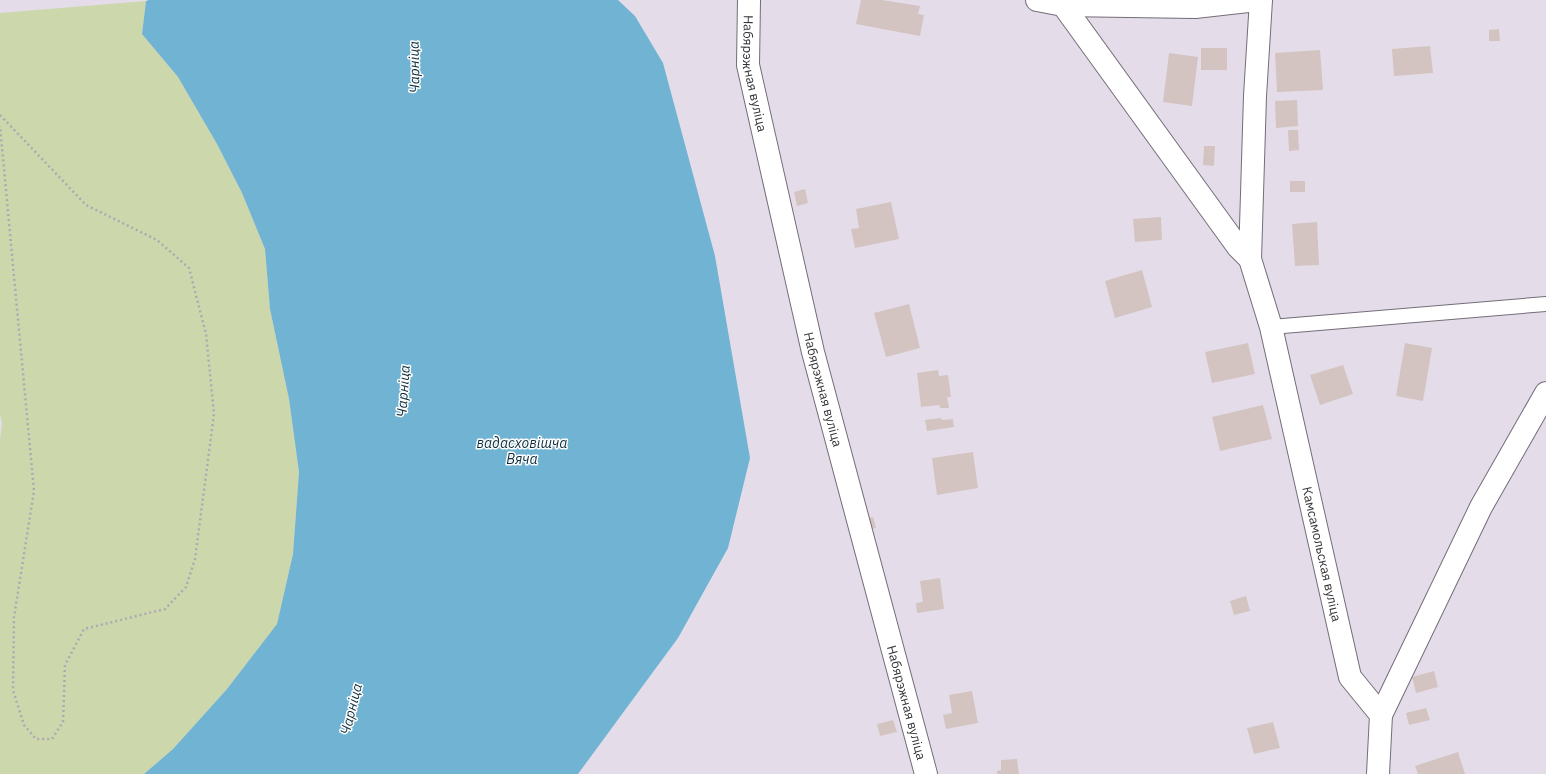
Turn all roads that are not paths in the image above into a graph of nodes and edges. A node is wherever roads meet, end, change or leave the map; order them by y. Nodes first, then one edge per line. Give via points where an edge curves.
1 (749, 0) edge
2 (1037, 0) edge
3 (1257, 0) edge
4 (1261, 0) edge
5 (1063, 5) junction
6 (1250, 259) junction
7 (1546, 304) edge
8 (1270, 327) junction
9 (1546, 393) edge
10 (1381, 715) junction
11 (926, 774) edge
12 (1378, 774) edge

1 - 11 street, Набярэжная вуліца via 748,65 813,352
2 - 5 street
3 - 5 street via 1195,7
4 - 6 street via 1254,96
5 - 6 street via 1238,247
6 - 8 street, Камсамольская вуліца
7 - 8 lane
8 - 10 street, Камсамольская вуліца via 1350,677
9 - 10 street via 1481,506
10 - 12 street

